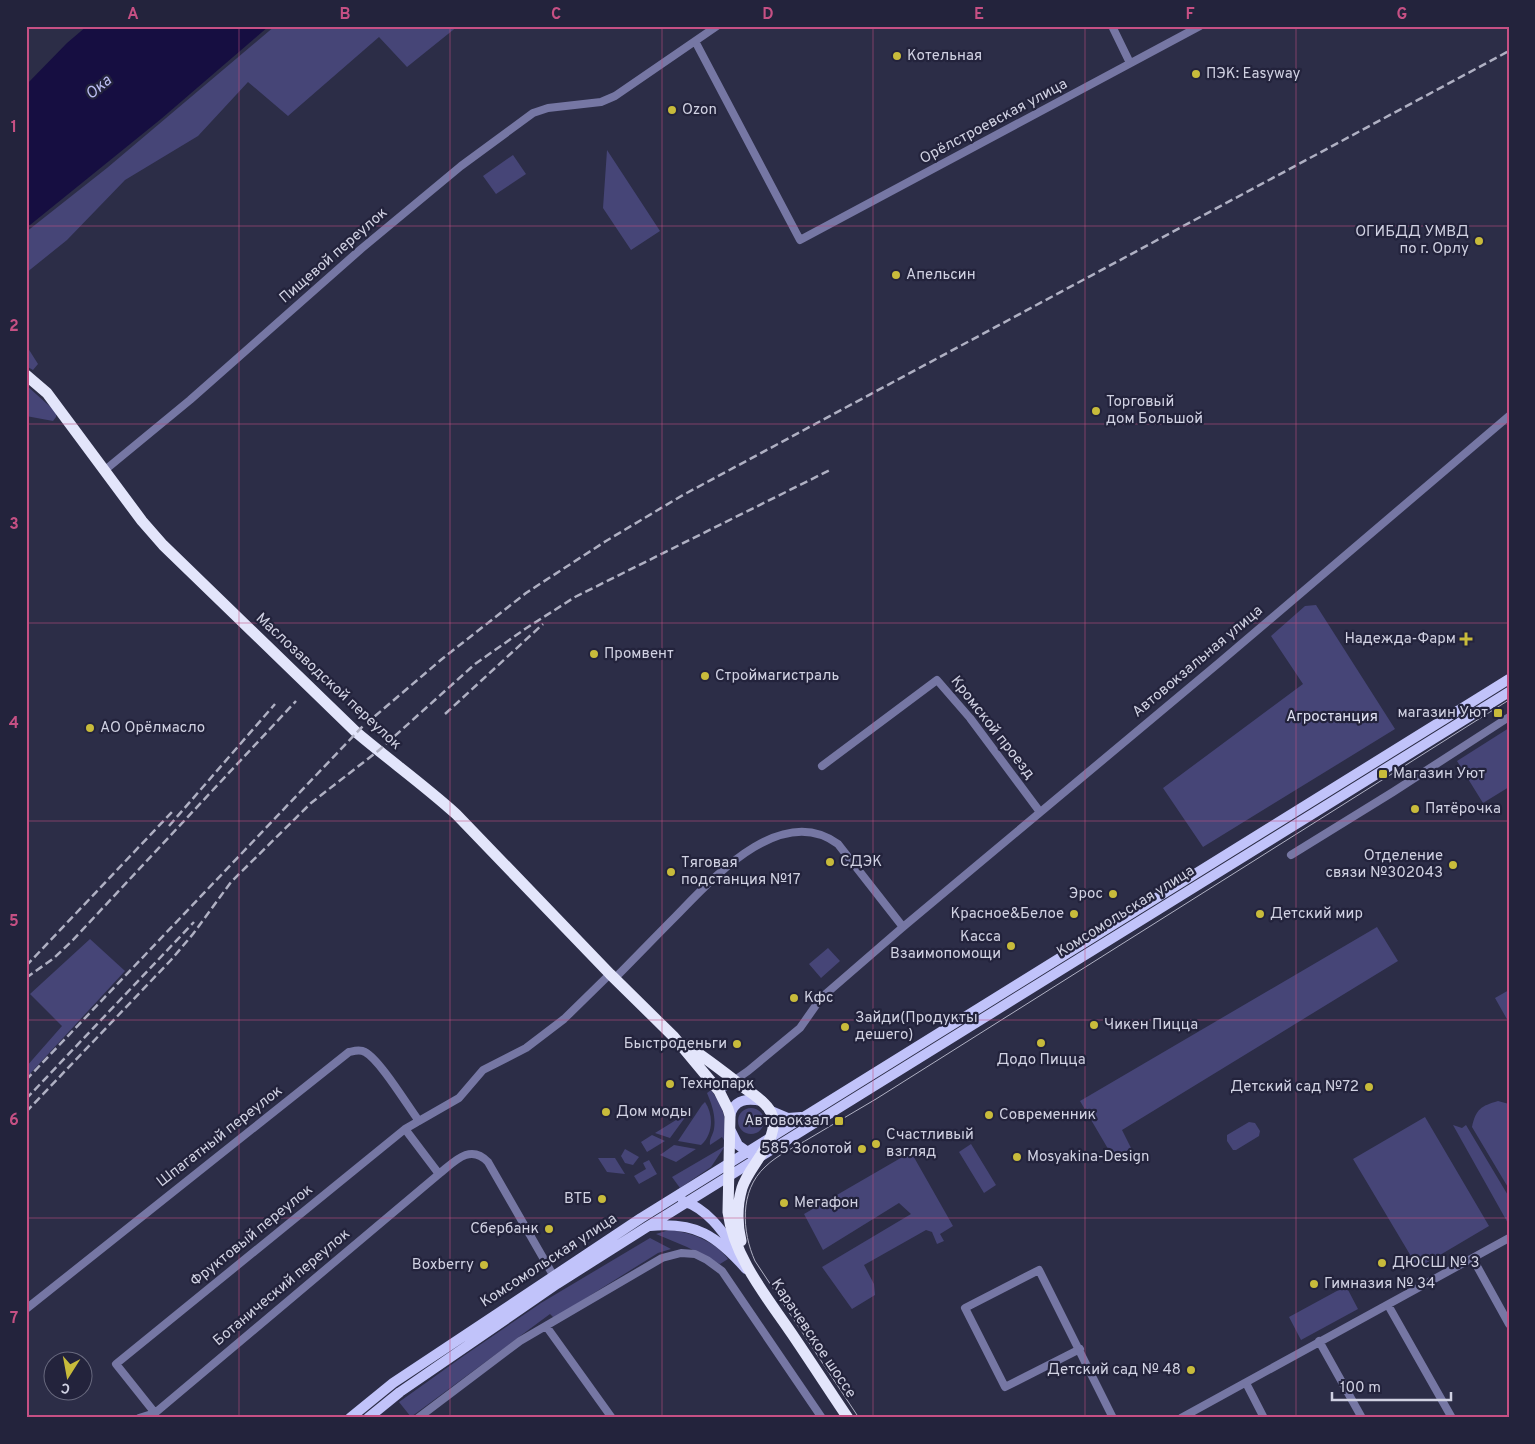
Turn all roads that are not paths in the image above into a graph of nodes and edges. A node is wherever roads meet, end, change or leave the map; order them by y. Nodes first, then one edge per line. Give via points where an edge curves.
1 (717, 26) edge
2 (1112, 26) edge
3 (1200, 26) edge
4 (695, 41) junction
5 (1130, 63) junction
6 (26, 375) edge
7 (1509, 416) edge
8 (105, 470) junction
9 (1509, 679) edge
10 (1509, 692) edge
11 (1509, 717) edge
12 (822, 766) dead end
13 (1040, 812) junction
14 (1291, 855) dead end
15 (903, 927) junction
16 (612, 976) junction
17 (674, 1037) junction
18 (735, 1080) junction
19 (719, 1091) junction
20 (766, 1105) junction
21 (730, 1116) junction
22 (805, 1116) junction
23 (418, 1121) junction
24 (405, 1129) junction
25 (730, 1130) junction
26 (771, 1137) junction
27 (746, 1153) junction
28 (758, 1158) junction
29 (729, 1164) junction
30 (439, 1174) junction
31 (729, 1176) junction
32 (673, 1199) junction
33 (687, 1202) junction
34 (647, 1226) junction
35 (1509, 1238) edge
36 (1473, 1259) junction
37 (553, 1275) junction
38 (752, 1276) junction
39 (1388, 1305) junction
40 (26, 1309) edge
41 (1509, 1324) edge
42 (546, 1326) junction
43 (1319, 1341) junction
44 (1080, 1349) junction
45 (1246, 1383) junction
46 (155, 1413) junction
47 (843, 1416) edge
48 (139, 1418) edge
49 (350, 1418) edge
50 (368, 1418) edge
51 (418, 1418) edge
52 (612, 1418) edge
53 (822, 1418) edge
54 (1113, 1418) edge
55 (1181, 1418) edge
56 (1264, 1418) edge
57 (1362, 1418) edge
58 (1452, 1418) edge

1 - 4 street, Пищевой переулок
2 - 5 street
3 - 5 street, Орёлстроевская улица
4 - 5 street, Орёлстроевская улица via 800,240
4 - 8 street, Пищевой переулок via 615,96 601,102 540,110 470,159
6 - 8 highway, Маслозаводской переулок via 47,393
7 - 13 street, Автовокзальная улица
8 - 16 highway, Маслозаводской переулок via 163,545 356,732 456,814
9 - 22 main road, Комсомольская улица
10 - 28 main road, Комсомольская улица
11 - 14 street
12 - 13 street, Кромской проезд via 937,680 970,718
13 - 15 street, Автовокзальная улица
15 - 16 street via 838,844 819,834 794,832 762,843 728,867
15 - 18 street, Автовокзальная улица via 821,998 800,1028
16 - 17 highway, Маслозаводской переулок
16 - 23 street, Фруктовый переулок via 526,1048 483,1070 459,1098
17 - 18 highway, Маслозаводской переулок
17 - 19 highway, Маслозаводской переулок
18 - 19 street, Автовокзальная улица
18 - 20 highway, Маслозаводской переулок
19 - 21 highway, Маслозаводской переулок
20 - 21 main road via 745,1099 731,1109
20 - 22 main road via 788,1118
20 - 26 highway via 774,1122
21 - 25 highway
22 - 26 main road, Комсомольская улица
23 - 24 street, Фруктовый переулок
23 - 40 street, Шпагатный переулок via 377,1064 364,1052 349,1052
24 - 30 street
24 - 46 street, Фруктовый переулок via 116,1364
25 - 27 main road
25 - 29 highway
26 - 27 main road, Комсомольская улица
26 - 28 highway, Комсомольская улица
27 - 28 main road
27 - 29 main road, Комсомольская улица
28 - 31 main road, Комсомольская улица
28 - 38 highway via 743,1184 738,1210 740,1236
29 - 31 highway
29 - 32 main road, Комсомольская улица
30 - 37 street, Ботанический переулок via 465,1154 484,1157
30 - 46 street, Ботанический переулок
31 - 33 main road, Комсомольская улица
31 - 38 highway via 730,1223
32 - 33 main road
32 - 37 main road, Комсомольская улица
33 - 34 main road, Комсомольская улица
33 - 38 main road via 715,1223
34 - 38 main road via 679,1225 696,1230 727,1248
34 - 50 main road, Комсомольская улица via 423,1376
35 - 36 street
36 - 39 street
36 - 41 street
37 - 49 main road, Комсомольская улица via 393,1382
38 - 47 highway, Карачевское шоссе
39 - 43 street
39 - 58 street
42 - 51 street via 520,1341
42 - 52 street
42 - 53 street via 662,1258 681,1253 695,1254 724,1274
43 - 45 street
43 - 57 street
44 - 44 street via 1039,1270 965,1308 1005,1388
44 - 54 street
45 - 55 street
45 - 56 street
46 - 48 street, Ботанический переулок

